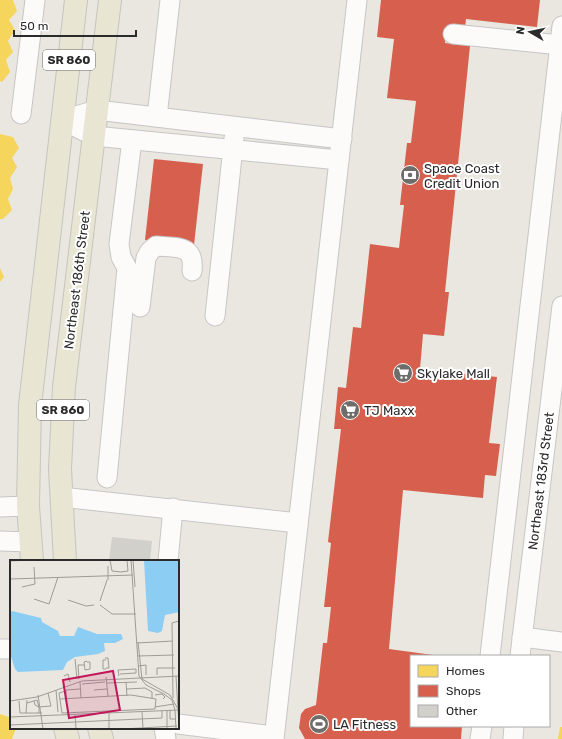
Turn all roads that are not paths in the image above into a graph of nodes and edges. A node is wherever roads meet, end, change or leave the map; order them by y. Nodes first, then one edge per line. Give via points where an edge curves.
1 (35, 0) edge
2 (76, 0) edge
3 (110, 0) edge
4 (170, 0) edge
5 (357, 0) edge
6 (562, 26) edge
7 (453, 34) dead end
8 (560, 45) junction
9 (97, 110) junction
10 (21, 114) dead end
11 (157, 117) junction
12 (62, 120) junction
13 (236, 126) junction
14 (94, 136) junction
15 (342, 139) junction
16 (132, 140) junction
17 (233, 150) junction
18 (339, 160) junction
19 (192, 271) dead end
20 (132, 306) junction
21 (562, 306) edge
22 (215, 316) dead end
23 (28, 455) junction
24 (107, 478) dead end
25 (61, 496) junction
26 (28, 506) junction
27 (0, 508) edge
28 (173, 508) junction
29 (298, 523) junction
30 (0, 541) edge
31 (31, 552) edge
32 (63, 560) edge
33 (64, 560) edge
34 (168, 560) edge
35 (562, 642) edge
36 (521, 647) edge
37 (490, 655) edge
38 (179, 724) edge
39 (482, 727) edge
40 (514, 727) edge
41 (65, 729) edge
42 (99, 729) edge
43 (164, 729) edge
44 (274, 737) edge
45 (68, 739) edge
46 (102, 739) edge
47 (166, 739) edge
48 (480, 739) edge
49 (513, 739) edge

1 - 10 street
2 - 12 main road, SR 860
3 - 9 main road, Northeast 186th Street / SR 860
4 - 11 street
5 - 15 street
6 - 8 street
7 - 8 street
8 - 37 street
9 - 11 street
9 - 12 street
9 - 14 main road, Northeast 186th Street / SR 860
11 - 13 street
12 - 14 street
12 - 23 main road, SR 860 via 35,353
13 - 15 street
13 - 17 street
14 - 16 street
14 - 25 main road, Northeast 186th Street / SR 860 via 64,387 60,441
15 - 18 street
16 - 17 street
16 - 20 street via 119,244 121,257 127,268
17 - 18 street
17 - 22 street
18 - 29 street
19 - 20 street via 193,259 189,252 184,249 156,246 146,258
20 - 24 street
21 - 36 street, Northeast 183rd Street
23 - 25 main road via 44,486
23 - 26 main road, SR 860
25 - 28 street
25 - 33 main road, Northeast 186th Street / SR 860
26 - 27 street
26 - 31 main road, SR 860
26 - 32 main road via 47,528
28 - 29 street
28 - 34 street
29 - 44 street
30 - 31 street
35 - 36 street
38 - 44 street
39 - 48 street
40 - 49 street
41 - 45 main road
42 - 46 main road
43 - 47 street

